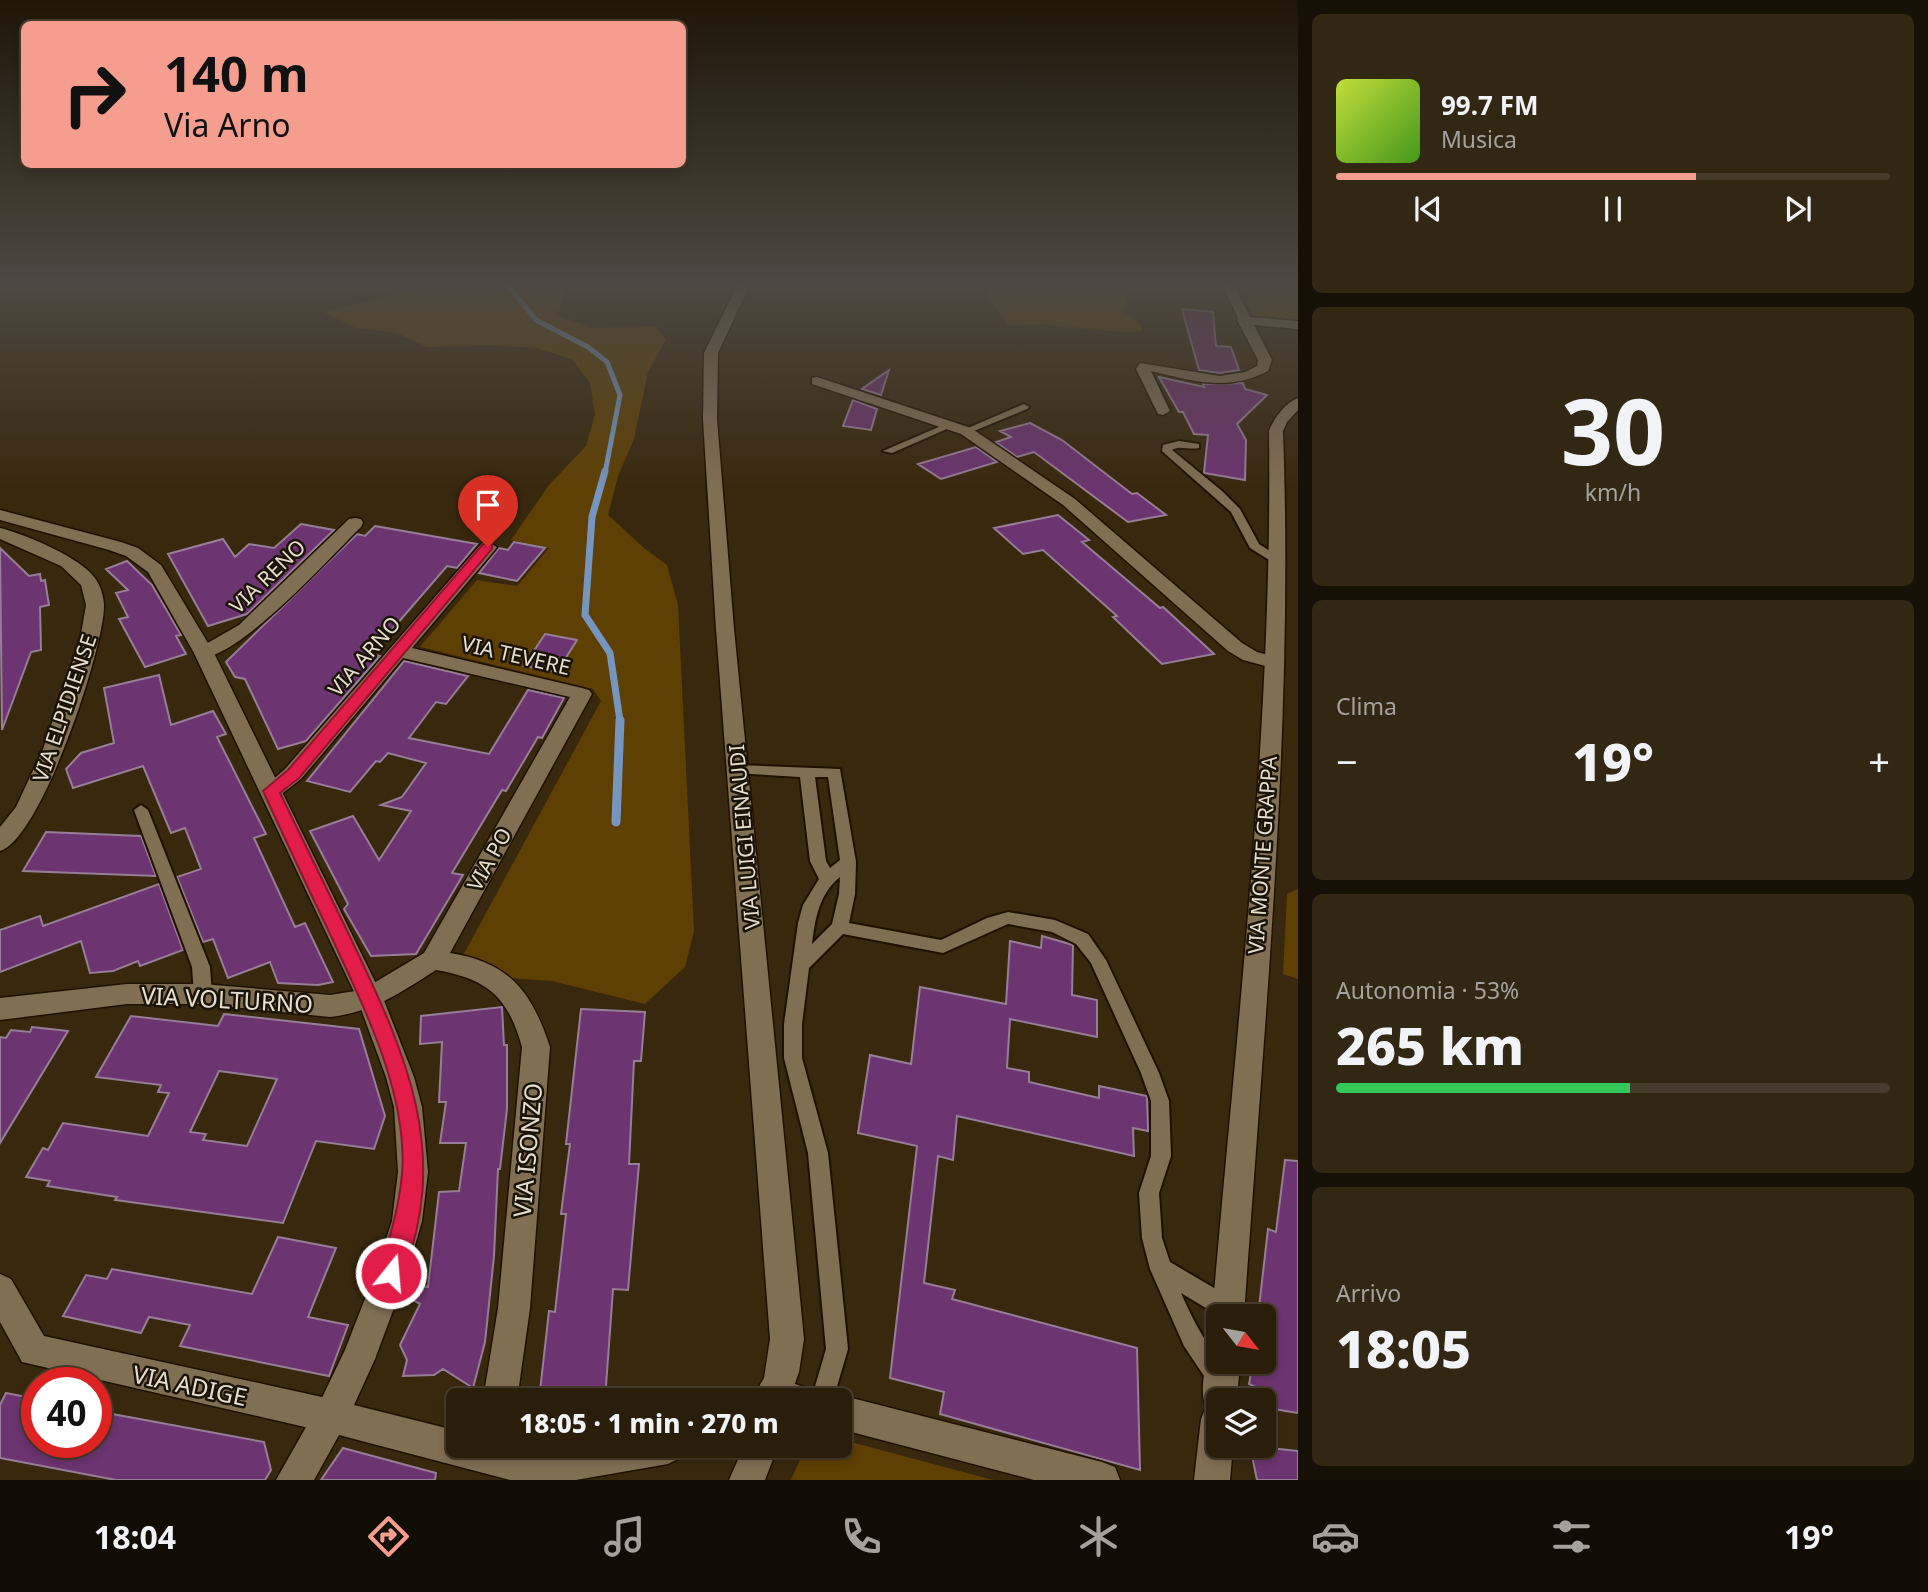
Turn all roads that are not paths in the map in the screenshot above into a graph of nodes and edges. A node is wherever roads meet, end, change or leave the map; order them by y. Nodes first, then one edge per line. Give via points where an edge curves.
1 (711, 353) edge
2 (1261, 353) edge
3 (817, 381) dead end
4 (1298, 402) edge
5 (1024, 407) dead end
6 (1163, 411) dead end
7 (959, 428) junction
8 (1195, 446) dead end
9 (888, 451) dead end
10 (0, 515) edge
11 (355, 523) dead end
12 (0, 533) edge
13 (488, 547) dead end
14 (1278, 561) junction
15 (399, 650) junction
16 (204, 653) junction
17 (1273, 662) junction
18 (582, 694) joint
19 (739, 770) junction
20 (807, 772) junction
21 (271, 791) junction
22 (141, 810) dead end
23 (0, 843) edge
24 (848, 862) junction
25 (827, 879) junction
26 (840, 927) junction
27 (433, 960) junction
28 (800, 965) junction
29 (203, 994) junction
30 (370, 998) junction
31 (0, 1009) edge
32 (1160, 1269) junction
33 (0, 1290) edge
34 (1215, 1304) edge
35 (1229, 1304) edge
36 (1222, 1381) edge
37 (502, 1388) edge
38 (779, 1388) edge
39 (826, 1388) edge
40 (852, 1415) edge
41 (331, 1416) junction
42 (446, 1442) edge
43 (506, 1458) edge
44 (600, 1458) edge
45 (756, 1458) edge
46 (1214, 1458) edge
47 (295, 1480) edge
48 (747, 1480) edge
49 (1102, 1480) edge
50 (1212, 1480) edge

1 - 19 street, VIA LUIGI EINAUDI via 710,419
2 - 6 street via 1263,368 1252,375 1215,380 1142,367
3 - 7 street
4 - 14 street, VIA MONTE GRAPPA via 1276,432
5 - 7 lane
7 - 9 lane
7 - 17 street via 1069,502 1235,647
8 - 14 lane via 1172,444 1167,451 1236,511 1254,546
10 - 16 street via 115,546 146,560
11 - 16 street, VIA RENO via 246,629
12 - 23 street, VIA ELPIDIENSE via 67,562 90,583 95,605 89,640 54,749 26,810
13 - 15 street, VIA ARNO
14 - 17 street, VIA MONTE GRAPPA
15 - 18 street, VIA TEVERE
15 - 21 street, VIA ARNO via 293,774
16 - 21 street
17 - 35 street, VIA MONTE GRAPPA via 1267,801
18 - 27 street, VIA PO
19 - 20 lane
19 - 38 street, VIA LUIGI EINAUDI via 787,1339
20 - 24 lane via 835,772
20 - 25 lane via 818,861
21 - 30 street
22 - 29 lane via 201,967
24 - 25 lane
24 - 26 lane
25 - 28 lane via 808,914
26 - 28 lane
26 - 32 lane via 943,947 1008,918 1055,926 1082,939 1098,960 1160,1101 1161,1156 1149,1193
27 - 30 street, VIA PO
27 - 37 street, VIA ISONZO via 471,966 508,990 526,1014 537,1047 514,1308
28 - 39 lane via 793,1058 818,1153 837,1349
29 - 30 street, VIA VOLTURNO via 330,1006
29 - 31 street, VIA VOLTURNO via 127,994
30 - 41 street via 408,1107 413,1172 407,1221 391,1273
32 - 34 lane
32 - 36 lane via 1192,1343
33 - 41 street, VIA ADIGE via 34,1350
40 - 49 street
41 - 42 street
41 - 47 street
43 - 44 street via 532,1468
45 - 48 street
46 - 50 street

